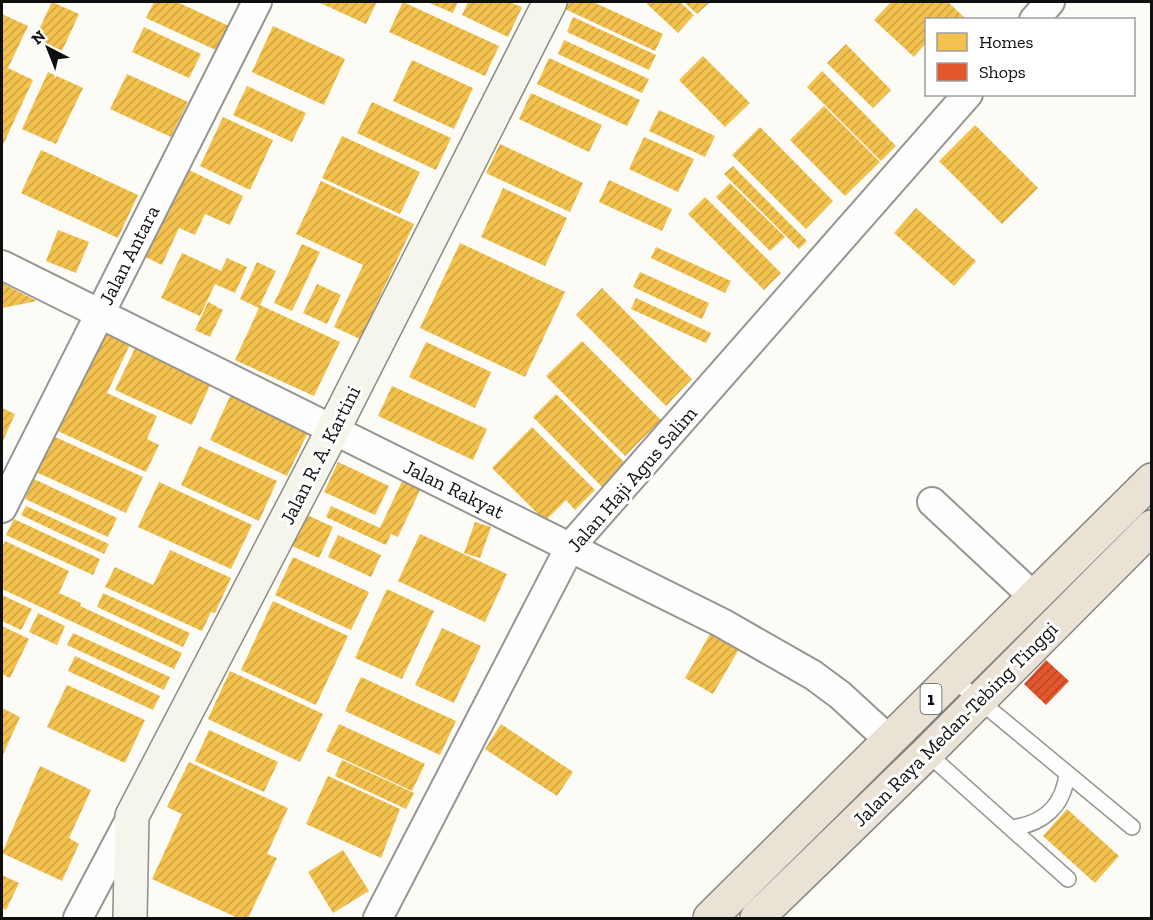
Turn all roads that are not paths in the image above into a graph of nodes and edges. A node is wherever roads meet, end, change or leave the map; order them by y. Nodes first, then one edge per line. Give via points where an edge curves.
1 (257, 2) edge
2 (550, 2) edge
3 (1050, 2) edge
4 (1036, 18) edge
5 (966, 96) edge
6 (2, 265) edge
7 (100, 313) junction
8 (333, 430) junction
9 (1152, 480) edge
10 (932, 502) dead end
11 (2, 508) edge
12 (1152, 527) edge
13 (570, 548) junction
14 (1034, 597) junction
15 (952, 678) junction
16 (980, 701) junction
17 (889, 740) junction
18 (927, 753) junction
19 (1067, 773) junction
20 (132, 816) junction
21 (1132, 826) dead end
22 (1011, 828) junction
23 (1068, 879) dead end
24 (771, 914) edge
25 (78, 918) edge
26 (130, 918) edge
27 (378, 918) edge
28 (710, 918) edge

1 - 7 street, Jalan Antara
2 - 8 street, Jalan R. A. Kartini
3 - 4 street
5 - 13 street, Jalan Haji Agus Salim
6 - 7 street, Jalan Rakyat
7 - 8 street, Jalan Rakyat
7 - 11 street, Jalan Antara
8 - 13 street, Jalan Rakyat
8 - 20 street, Jalan R. A. Kartini
9 - 14 highway, Jalan Raya Medan-Tebing Tinggi / 1
10 - 14 street
12 - 16 highway, Jalan Raya Medan-Tebing Tinggi / 1
13 - 17 street, Jalan Rakyat via 779,654 840,695
13 - 27 street, Jalan Haji Agus Salim
14 - 15 highway, Jalan Raya Medan-Tebing Tinggi / 1
15 - 16 lane
15 - 17 highway, Jalan Raya Medan-Tebing Tinggi / 1
16 - 18 highway, Jalan Raya Medan-Tebing Tinggi / 1
16 - 19 lane
17 - 28 highway, Jalan Raya Medan-Tebing Tinggi / 1
18 - 22 lane
18 - 24 highway, Jalan Raya Medan-Tebing Tinggi / 1
19 - 21 lane
19 - 22 lane via 1059,803 1029,826
20 - 25 street
20 - 26 street, Jalan R. A. Kartini
22 - 23 lane

